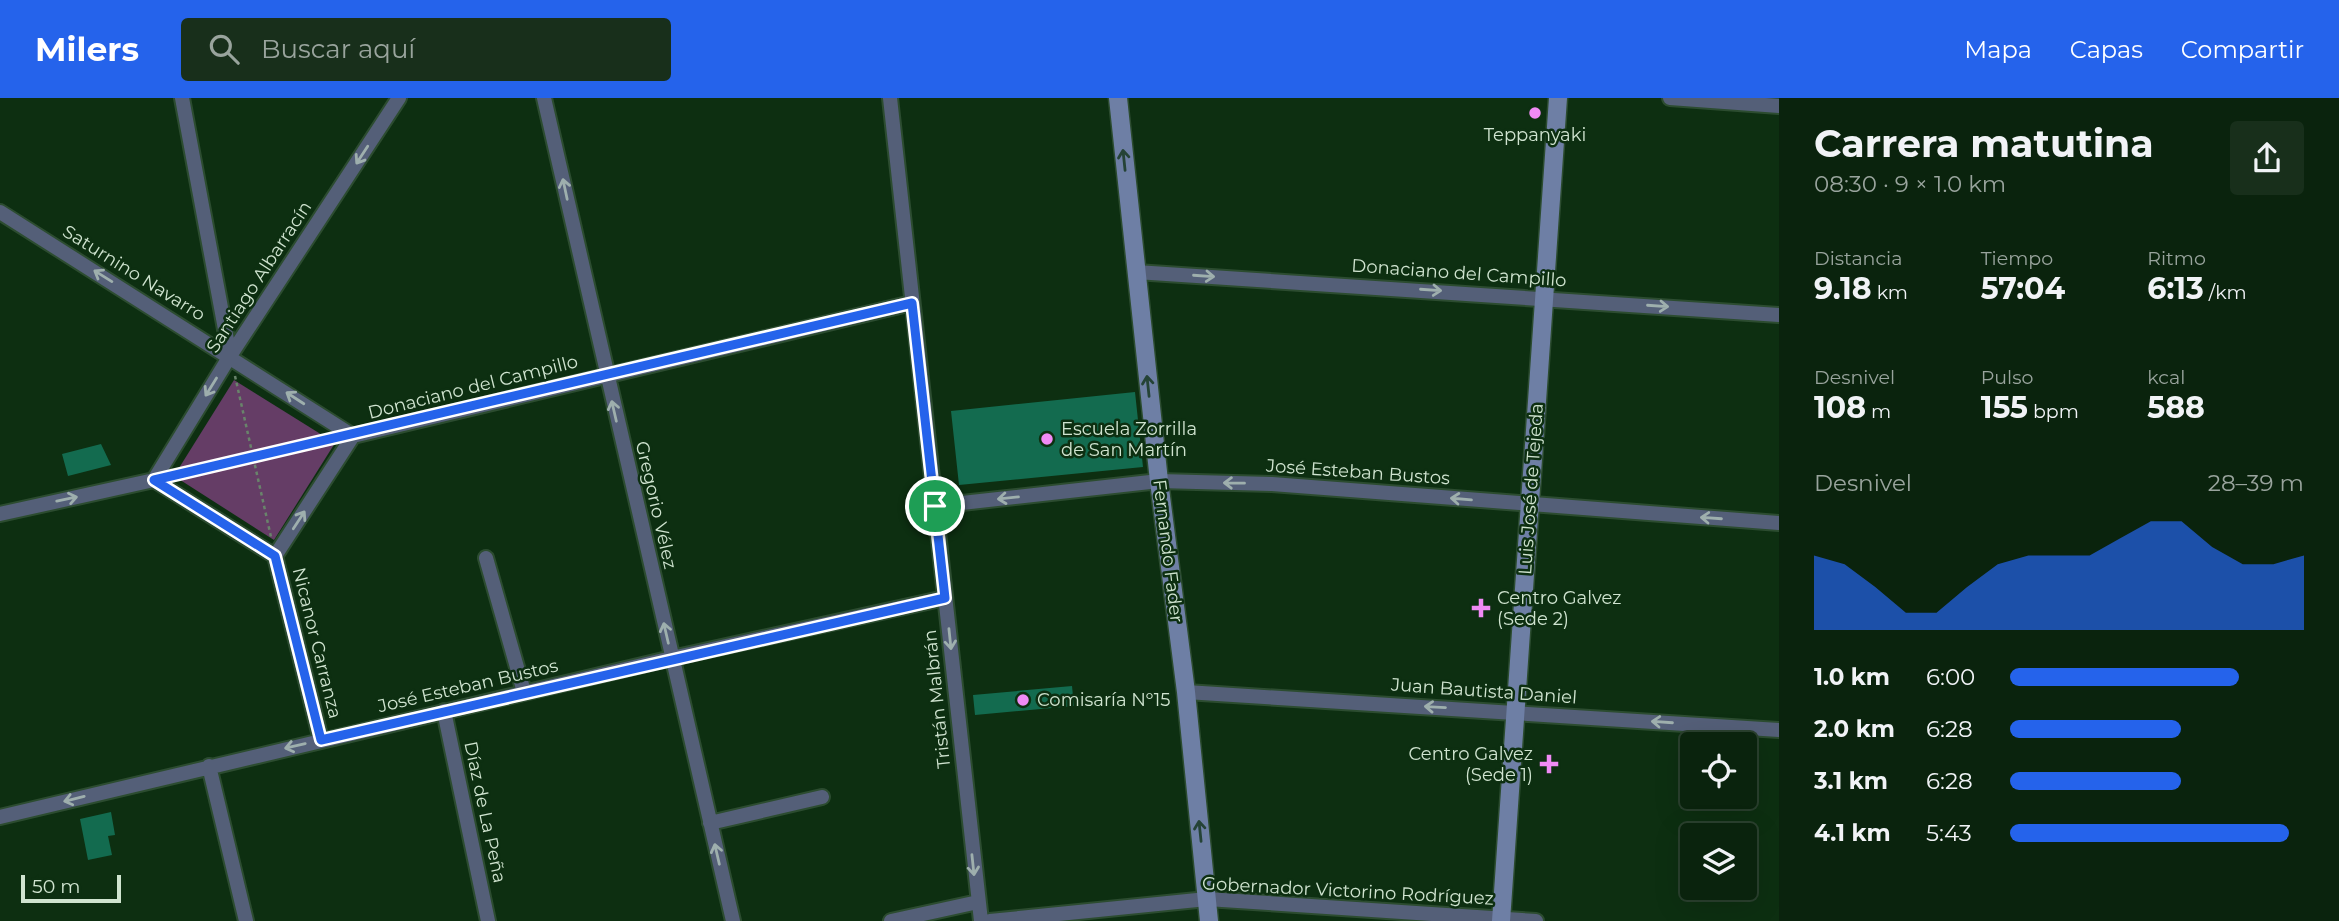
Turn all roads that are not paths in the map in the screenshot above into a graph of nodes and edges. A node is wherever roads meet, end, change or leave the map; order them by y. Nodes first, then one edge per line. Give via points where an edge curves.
1 (182, 98) edge
2 (399, 98) edge
3 (544, 98) edge
4 (890, 98) edge
5 (1118, 98) edge
6 (1558, 98) edge
7 (1670, 98) edge
8 (1779, 106) edge
9 (0, 212) edge
10 (1136, 272) junction
11 (1544, 298) junction
12 (912, 303) junction
13 (1779, 315) edge
14 (230, 356) junction
15 (606, 374) junction
16 (352, 436) junction
17 (154, 480) junction
18 (1159, 481) junction
19 (1529, 505) junction
20 (935, 506) junction
21 (0, 513) edge
22 (1779, 523) edge
23 (275, 556) junction
24 (486, 558) dead end
25 (945, 598) junction
26 (672, 658) junction
27 (524, 692) junction
28 (1186, 692) junction
29 (444, 711) junction
30 (1516, 712) junction
31 (1779, 730) edge
32 (321, 740) junction
33 (209, 766) junction
34 (822, 796) dead end
35 (0, 817) edge
36 (710, 823) junction
37 (1207, 899) junction
38 (978, 902) junction
39 (1501, 920) edge
40 (246, 921) edge
41 (488, 921) edge
42 (733, 921) edge
43 (891, 921) edge
44 (981, 921) edge
45 (990, 921) edge
46 (1209, 921) edge
47 (1536, 921) edge

1 - 14 street
2 -> 14 street, Santiago Albarracín
15 -> 3 street, Gregorio Vélez
4 - 12 street, Tristán Malbrán
10 -> 5 main road, Fernando Fader
6 - 11 main road, Luis José de Tejeda
7 - 8 street
14 -> 9 street, Saturnino Navarro
10 -> 11 street, Donaciano del Campillo
18 -> 10 main road, Fernando Fader
11 -> 13 street, Donaciano del Campillo
11 - 19 main road, Luis José de Tejeda
12 - 15 street, Donaciano del Campillo
12 - 20 street, Tristán Malbrán
16 -> 14 street, Saturnino Navarro
14 -> 17 street, Santiago Albarracín
15 - 16 street, Donaciano del Campillo
26 -> 15 street, Gregorio Vélez
23 -> 16 street, Donaciano del Campillo
21 -> 17 street
17 - 23 street
19 -> 18 street, José Esteban Bustos via 1272,484
18 -> 20 street, José Esteban Bustos
18 - 28 main road, Fernando Fader
22 -> 19 street, José Esteban Bustos
19 - 30 main road, Luis José de Tejeda
20 - 25 street, Tristán Malbrán
23 - 32 street, Nicanor Carranza
24 - 27 street
25 - 26 street, José Esteban Bustos
25 -> 38 street, Tristán Malbrán
26 - 27 street, José Esteban Bustos
26 - 36 street, Gregorio Vélez
27 - 29 street, José Esteban Bustos
30 -> 28 street, Juan Bautista Daniel
37 -> 28 main road, Fernando Fader
29 - 32 street, José Esteban Bustos
29 - 41 street, Díaz de La Peña
31 -> 30 street, Juan Bautista Daniel
30 - 39 main road, Luis José de Tejeda
32 -> 33 street, José Esteban Bustos
33 -> 35 street, José Esteban Bustos
33 - 40 street
34 - 36 street
42 -> 36 street, Gregorio Vélez
37 - 39 street, Gobernador Victorino Rodríguez
37 - 45 street, Gobernador Victorino Rodríguez
37 - 46 main road, Fernando Fader
38 - 43 street
38 - 44 street, Tristán Malbrán
39 - 47 street, Gobernador Victorino Rodríguez

